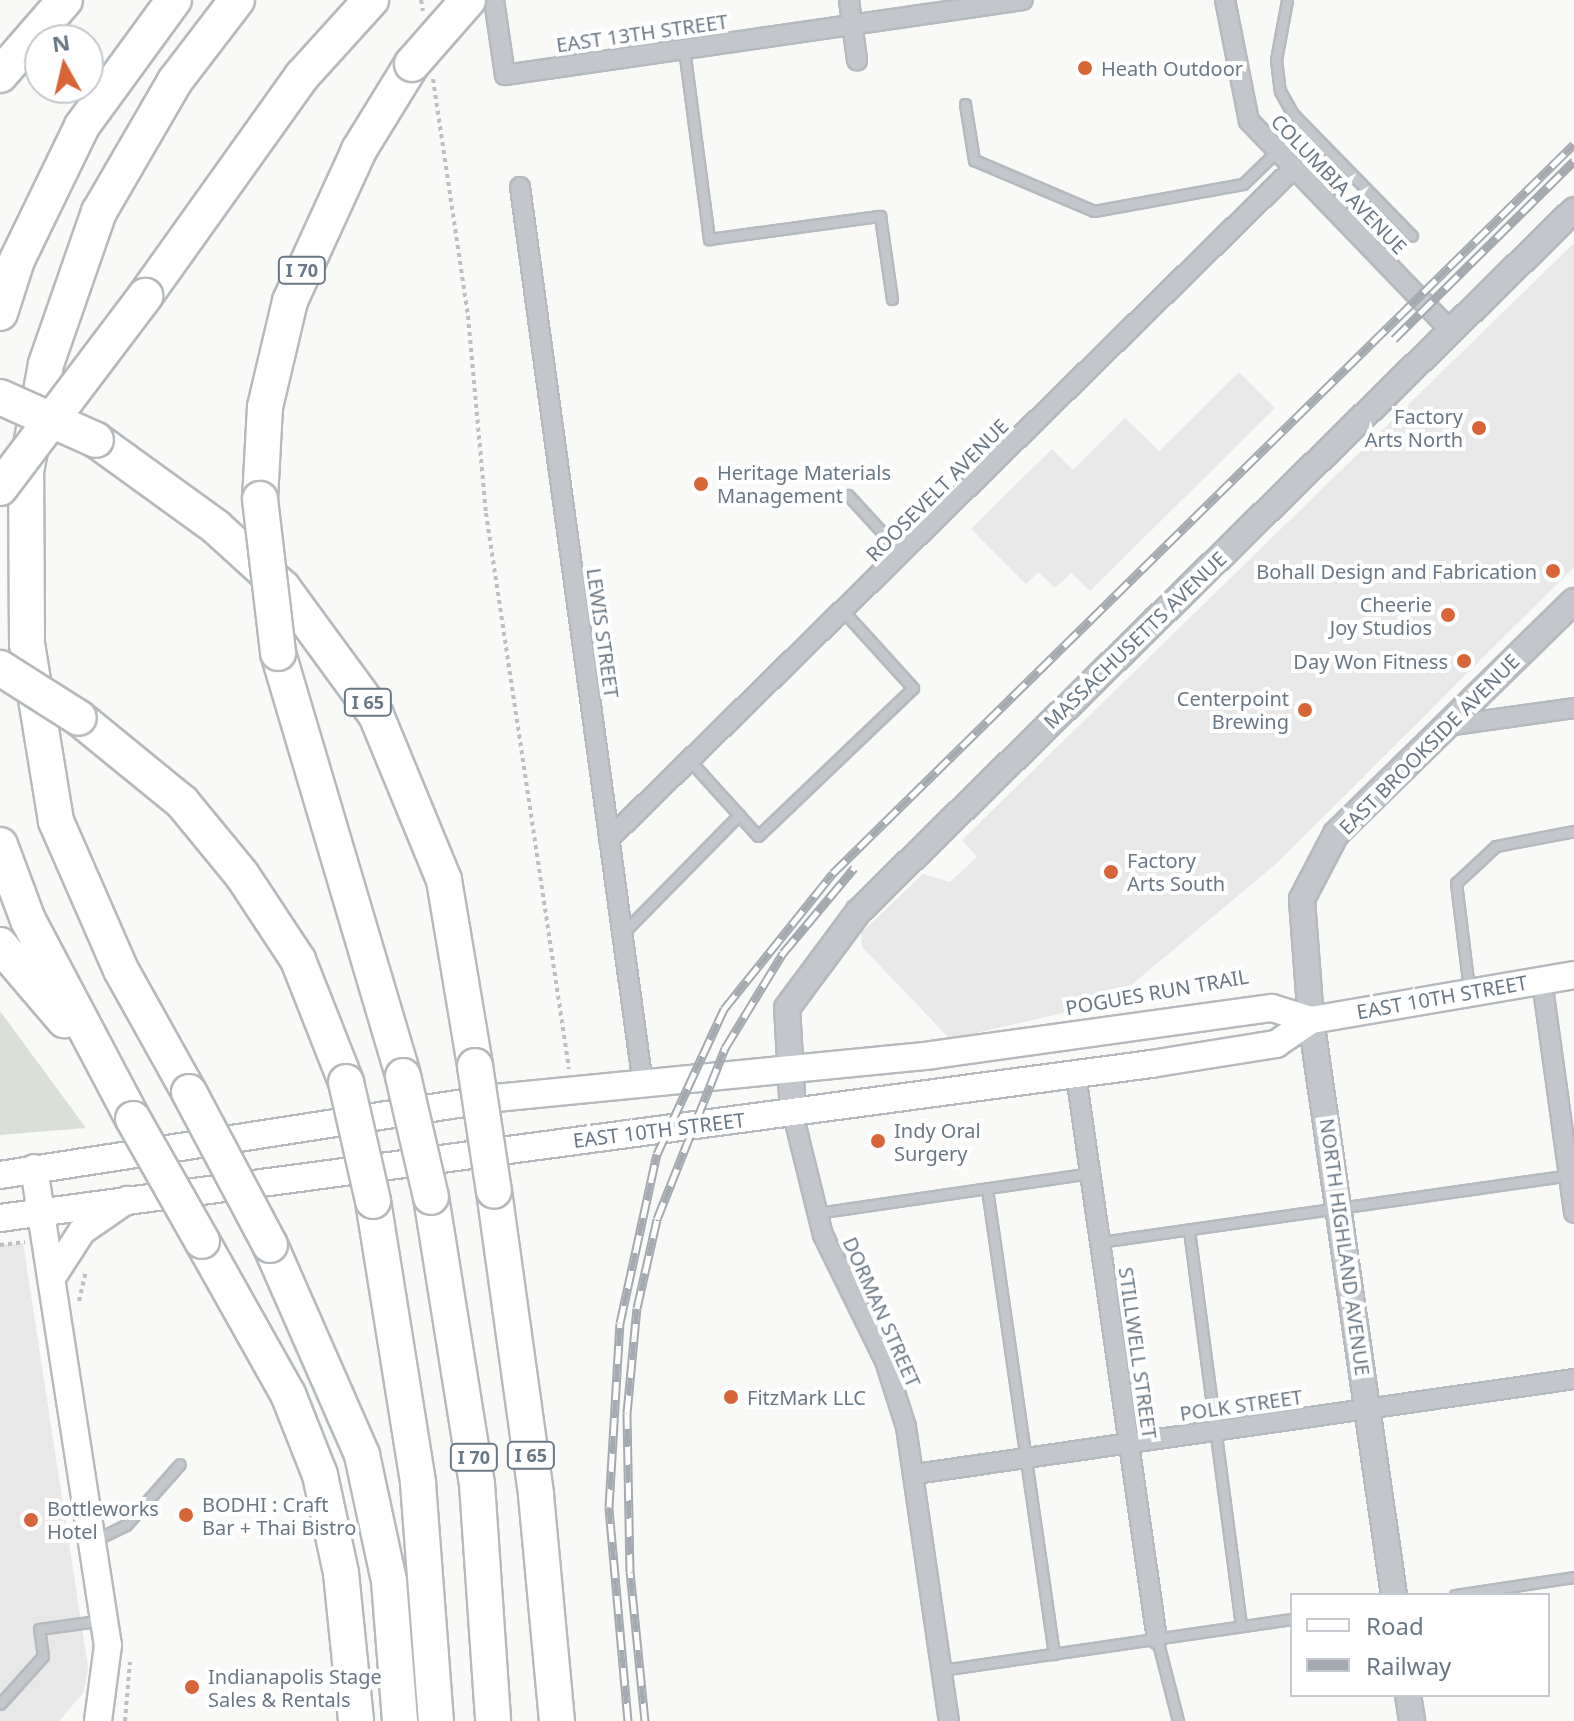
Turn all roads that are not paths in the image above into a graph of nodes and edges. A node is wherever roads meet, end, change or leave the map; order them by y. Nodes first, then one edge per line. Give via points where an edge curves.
1 (65, 0) edge
2 (174, 0) edge
3 (237, 0) edge
4 (371, 0) edge
5 (468, 0) edge
6 (494, 0) edge
7 (849, 0) edge
8 (1023, 0) edge
9 (1225, 0) edge
10 (1287, 0) edge
11 (852, 25) junction
12 (684, 49) junction
13 (857, 60) dead end
14 (0, 75) edge
15 (965, 104) dead end
16 (1276, 152) junction
17 (1293, 169) junction
18 (520, 187) dead end
19 (1574, 210) edge
20 (1412, 236) dead end
21 (892, 299) dead end
22 (0, 313) edge
23 (1451, 331) junction
24 (0, 397) edge
25 (0, 488) edge
26 (848, 495) dead end
27 (902, 554) junction
28 (1574, 601) edge
29 (844, 612) junction
30 (0, 668) edge
31 (1574, 708) edge
32 (1446, 726) junction
33 (692, 763) junction
34 (739, 815) junction
35 (1574, 831) edge
36 (609, 839) junction
37 (0, 845) edge
38 (1302, 899) joint
39 (622, 934) junction
40 (0, 945) edge
41 (1574, 975) edge
42 (1542, 981) junction
43 (1470, 993) junction
44 (1311, 1020) junction
45 (787, 1071) junction
46 (1076, 1075) junction
47 (643, 1085) junction
48 (793, 1114) junction
49 (133, 1119) junction
50 (34, 1168) junction
51 (1091, 1173) junction
52 (0, 1175) edge
53 (1571, 1175) edge
54 (987, 1189) junction
55 (130, 1198) junction
56 (1339, 1209) junction
57 (42, 1211) junction
58 (1574, 1213) edge
59 (816, 1214) junction
60 (0, 1218) edge
61 (1189, 1230) junction
62 (1100, 1242) junction
63 (53, 1276) junction
64 (1574, 1379) edge
65 (1369, 1409) junction
66 (1214, 1431) junction
67 (1129, 1443) junction
68 (1026, 1458) junction
69 (180, 1464) dead end
70 (915, 1474) junction
71 (92, 1541) junction
72 (1574, 1577) edge
73 (1394, 1593) edge
74 (1468, 1593) edge
75 (1290, 1619) edge
76 (104, 1620) junction
77 (1241, 1626) junction
78 (1157, 1639) junction
79 (1054, 1654) junction
80 (942, 1670) junction
81 (1408, 1697) edge
82 (0, 1704) edge
83 (101, 1720) edge
84 (356, 1721) edge
85 (400, 1721) edge
86 (436, 1721) edge
87 (493, 1721) edge
88 (557, 1721) edge
89 (949, 1721) edge
90 (1178, 1721) edge
91 (1412, 1721) edge

1 - 14 highway
2 - 22 highway via 82,126 17,260
3 - 85 highway, bridge via 175,81 99,212 46,364 26,472 27,644 56,821 121,970 270,1245 362,1455 389,1581
4 - 25 highway, bridge via 302,76
5 - 87 highway, I 70, bridge via 359,150 290,301 265,407 260,499 278,653 403,1076 431,1197 477,1484
6 - 12 street, EAST 13TH STREET via 505,75
7 - 11 street
8 - 11 street, EAST 13TH STREET
9 - 16 street, COLUMBIA AVENUE via 1241,105
10 - 20 lane via 1276,60 1280,91 1293,114
11 - 12 street, EAST 13TH STREET
11 - 13 street
12 - 21 lane via 709,239 880,216
15 - 16 lane via 974,160 1094,211 1243,184
16 - 17 street, COLUMBIA AVENUE
17 - 23 street, COLUMBIA AVENUE
17 - 27 street, ROOSEVELT AVENUE
18 - 36 street, LEWIS STREET
19 - 23 street, MASSACHUSETTS AVENUE
23 - 45 street, MASSACHUSETTS AVENUE via 859,911 793,994 784,1026
24 - 88 highway, I 65, bridge via 96,440 205,519 283,588 376,715 444,880 536,1495
26 - 27 lane
27 - 29 street, ROOSEVELT AVENUE
28 - 32 street, EAST BROOKSIDE AVENUE
29 - 33 street, ROOSEVELT AVENUE
29 - 34 lane via 913,688 758,836
30 - 86 highway, bridge via 79,718 182,802 242,875 298,960 346,1082 373,1201 418,1483
31 - 32 street
32 - 38 street, EAST BROOKSIDE AVENUE via 1336,834
33 - 34 lane
33 - 36 street, ROOSEVELT AVENUE
34 - 39 lane
35 - 43 lane via 1496,846 1456,883
36 - 39 street, LEWIS STREET
37 - 49 highway via 28,920
38 - 44 street, NORTH HIGHLAND AVENUE
39 - 47 street, LEWIS STREET
40 - 49 highway
41 - 42 main road, EAST 10TH STREET
42 - 43 main road, EAST 10TH STREET
42 - 53 street
43 - 44 main road, EAST 10TH STREET
44 - 45 main road, EAST 10TH STREET via 1272,1008
44 - 46 main road, EAST 10TH STREET via 1276,1044
44 - 56 street, NORTH HIGHLAND AVENUE
45 - 47 main road, EAST 10TH STREET
45 - 48 street, MASSACHUSETTS AVENUE
46 - 48 main road, EAST 10TH STREET
46 - 51 street, STILLWELL STREET
47 - 50 main road, EAST 10TH STREET via 375,1114
48 - 55 main road, EAST 10TH STREET
48 - 59 street, DORMAN STREET
49 - 84 highway, bridge via 288,1394 320,1475 341,1573
50 - 52 main road, EAST 10TH STREET
50 - 57 main road
51 - 54 lane
51 - 62 street, STILLWELL STREET
53 - 56 lane
53 - 58 street
54 - 59 lane
54 - 68 lane
55 - 57 main road, EAST 10TH STREET
55 - 63 main road via 82,1231
56 - 61 lane
56 - 65 street, NORTH HIGHLAND AVENUE
57 - 60 main road, EAST 10TH STREET
57 - 63 main road
59 - 70 street, DORMAN STREET via 894,1383
61 - 62 lane
61 - 66 lane
62 - 67 street, STILLWELL STREET
63 - 71 main road
64 - 65 street, POLK STREET
65 - 66 street, POLK STREET
65 - 73 street, NORTH HIGHLAND AVENUE
66 - 67 street, POLK STREET
66 - 77 lane
67 - 68 street, POLK STREET
67 - 78 street, STILLWELL STREET
68 - 70 street, POLK STREET
68 - 79 lane
69 - 71 lane via 126,1525
70 - 80 street, DORMAN STREET
71 - 76 main road
72 - 74 lane
75 - 77 lane
76 - 82 lane via 39,1629 43,1656
76 - 83 main road via 109,1666
77 - 78 lane
78 - 79 lane
78 - 90 lane
79 - 80 lane
80 - 89 street, DORMAN STREET
81 - 91 street

